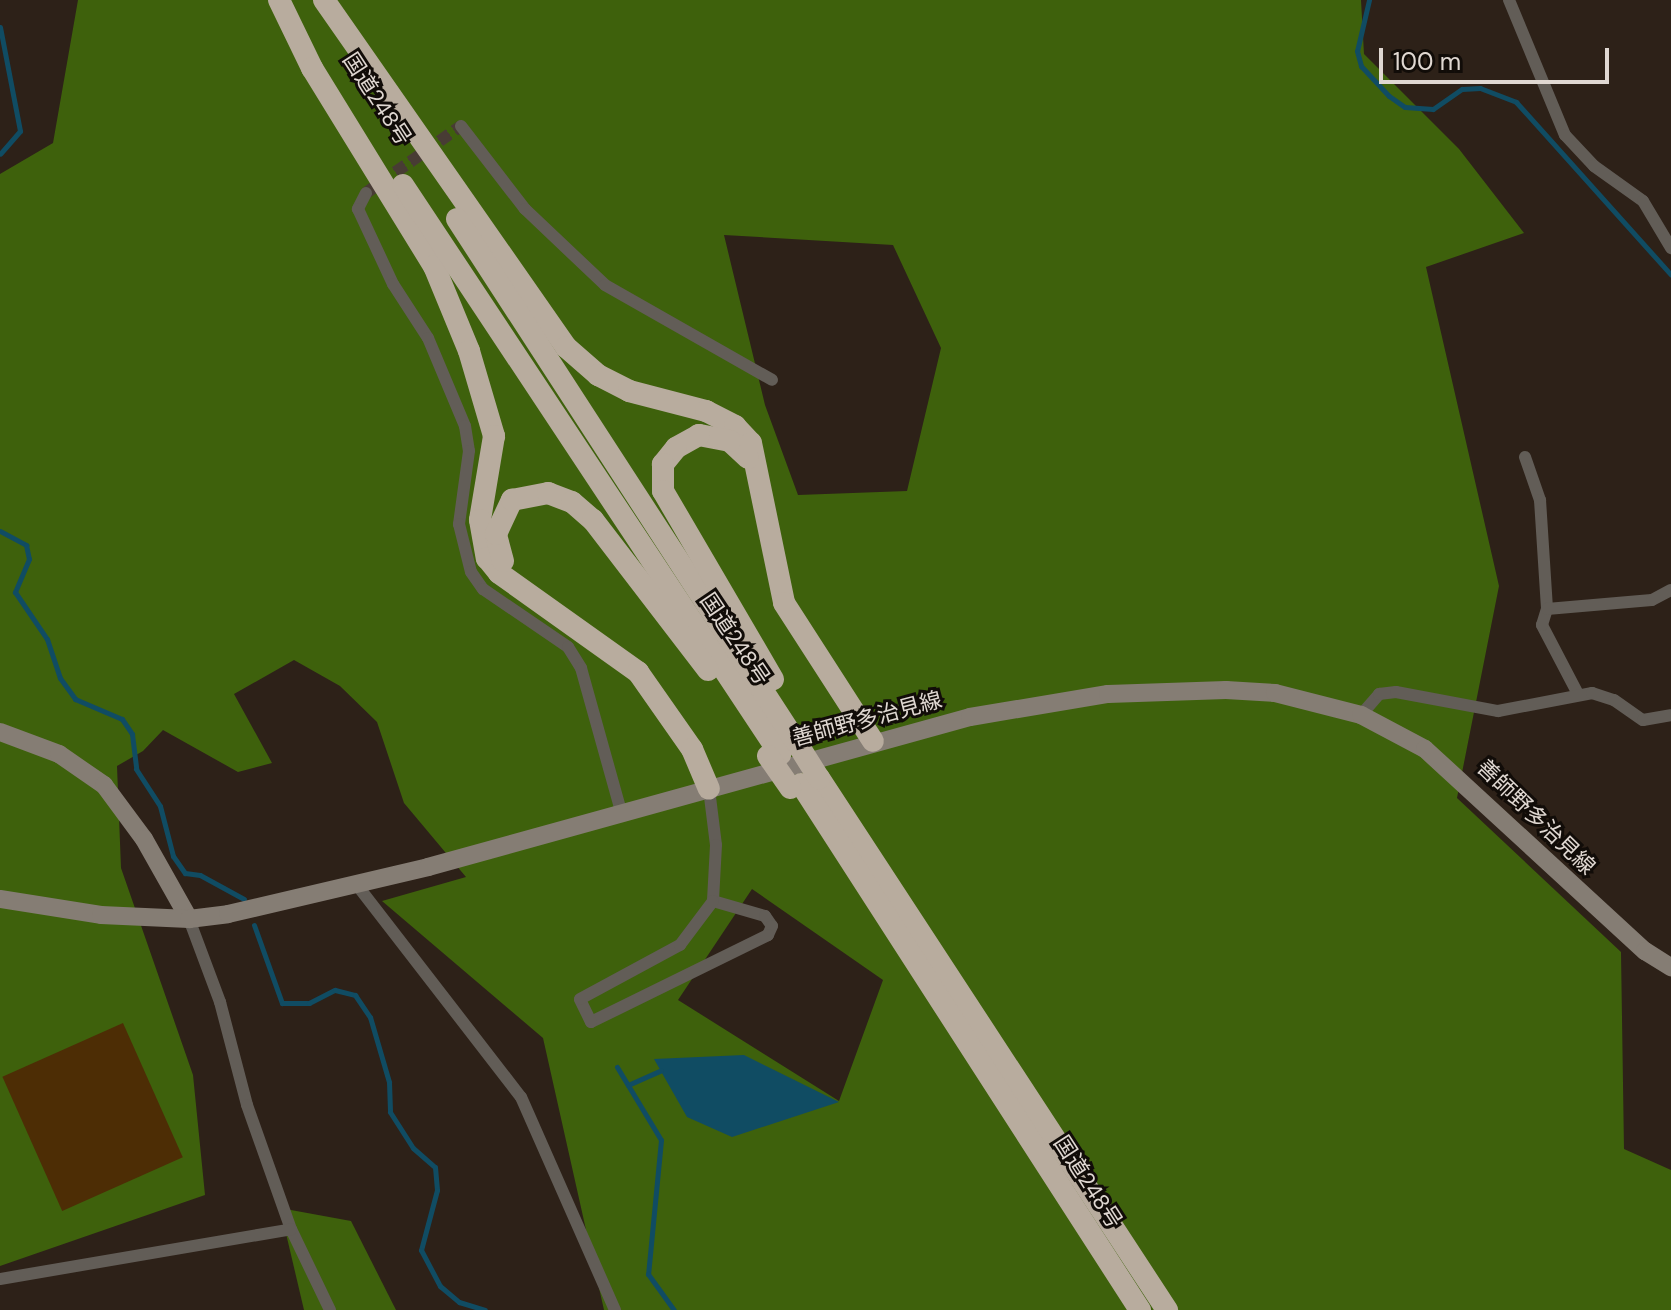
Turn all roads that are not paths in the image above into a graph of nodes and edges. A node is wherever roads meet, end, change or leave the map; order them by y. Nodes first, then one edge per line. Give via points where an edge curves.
1 (280, 0) edge
2 (315, 0) edge
3 (324, 0) edge
4 (1509, 0) edge
5 (461, 126) dead end
6 (366, 193) dead end
7 (1671, 248) edge
8 (772, 380) dead end
9 (1525, 457) dead end
10 (760, 471) junction
11 (513, 580) junction
12 (1671, 590) edge
13 (1547, 609) junction
14 (1578, 694) junction
15 (1361, 715) junction
16 (1671, 715) edge
17 (0, 732) edge
18 (873, 741) junction
19 (786, 749) junction
20 (804, 783) junction
21 (709, 789) junction
22 (622, 815) junction
23 (357, 885) junction
24 (0, 899) edge
25 (713, 901) junction
26 (189, 919) junction
27 (1671, 967) edge
28 (291, 1229) junction
29 (0, 1279) edge
30 (330, 1310) edge
31 (615, 1310) edge
32 (1140, 1310) edge
33 (1167, 1310) edge

1 - 11 highway via 312,68 434,266 469,351 494,436 481,541 487,558
1 - 19 highway, 国道248号
2 - 19 highway, 国道248号
3 - 10 highway via 566,347 598,375 629,391 706,411 735,426 751,443
4 - 7 street via 1565,135 1594,166 1643,201
5 - 8 street via 525,209 605,285
6 - 22 street via 358,209 393,284 428,338 465,426 469,451 459,524 471,572 483,589 548,631 574,657
9 - 13 street via 1540,500
10 - 18 highway via 770,549 784,603
10 - 19 highway via 730,441 699,435 663,464 663,491 780,690
11 - 19 highway via 496,534 512,500 548,493 572,502
11 - 21 highway via 638,672 692,749
12 - 13 street via 1652,600
13 - 14 street via 1542,625
14 - 15 street via 1498,711 1396,692 1379,694
14 - 16 street via 1614,700 1643,720
15 - 18 main road, 善師野多治見線 via 1263,692 1108,694 970,717
15 - 27 main road, 善師野多治見線 via 1425,749 1465,780 1645,951
17 - 26 main road via 59,754 104,785 144,839
18 - 21 main road, 善師野多治見線
19 - 20 highway, 国道248号, bridge
19 - 20 highway, bridge
20 - 32 highway, 国道248号
20 - 33 highway, 国道248号
21 - 22 main road, 善師野多治見線
21 - 25 street via 716,845
22 - 23 main road, 善師野多治見線
23 - 26 main road, 善師野多治見線 via 287,904
23 - 31 street via 521,1097
24 - 26 main road, 善師野多治見線 via 101,915
25 - 25 street via 765,916 772,926 768,935 591,1022 580,999 680,945
26 - 28 street
28 - 29 street
28 - 30 street

